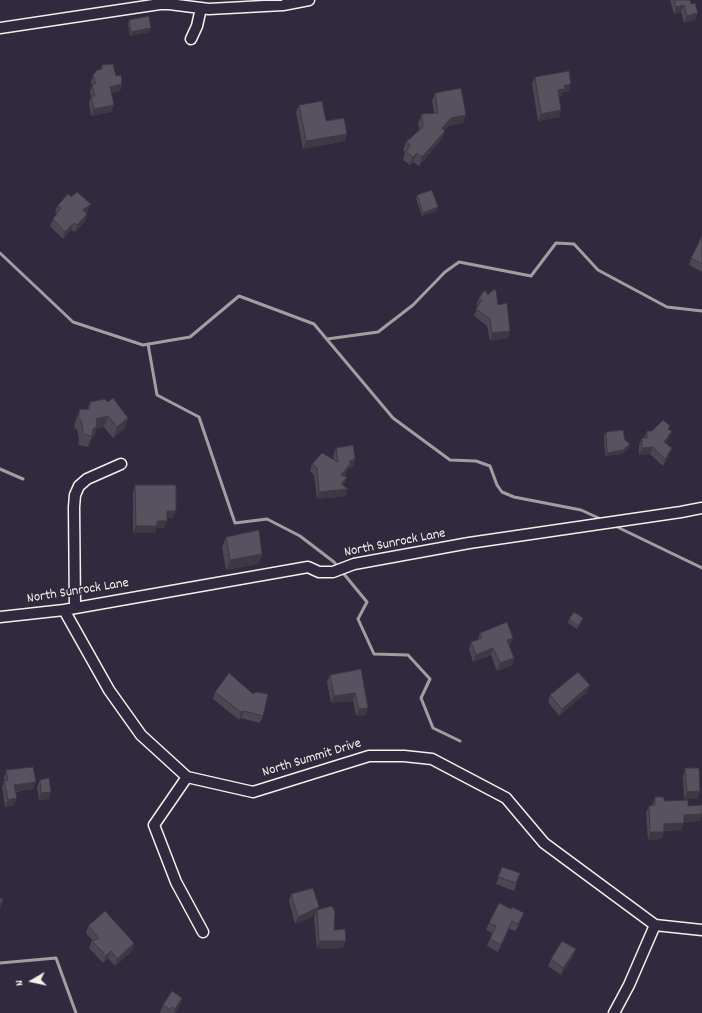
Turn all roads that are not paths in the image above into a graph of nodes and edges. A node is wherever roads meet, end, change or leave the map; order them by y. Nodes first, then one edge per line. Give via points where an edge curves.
1 (309, 0) edge
2 (202, 8) junction
3 (0, 28) edge
4 (190, 39) dead end
5 (121, 464) dead end
6 (702, 508) edge
7 (75, 608) junction
8 (64, 610) junction
9 (0, 617) edge
10 (187, 777) junction
11 (655, 925) junction
12 (702, 930) edge
13 (203, 932) dead end
14 (614, 1013) edge

1 - 2 street via 283,5
2 - 3 street via 160,4
2 - 4 street
5 - 7 street via 87,479 79,486 75,495
6 - 7 street, North Sunrock Lane via 469,543 354,564 333,572 319,572 308,567
7 - 8 street, North Sunrock Lane
8 - 9 street, North Sunrock Lane
8 - 10 street, North Summit Drive via 109,690 141,735
10 - 11 street, North Summit Drive via 253,792 369,756 432,759 506,798 544,843
10 - 13 street via 154,825 176,882
11 - 12 street
11 - 14 street

